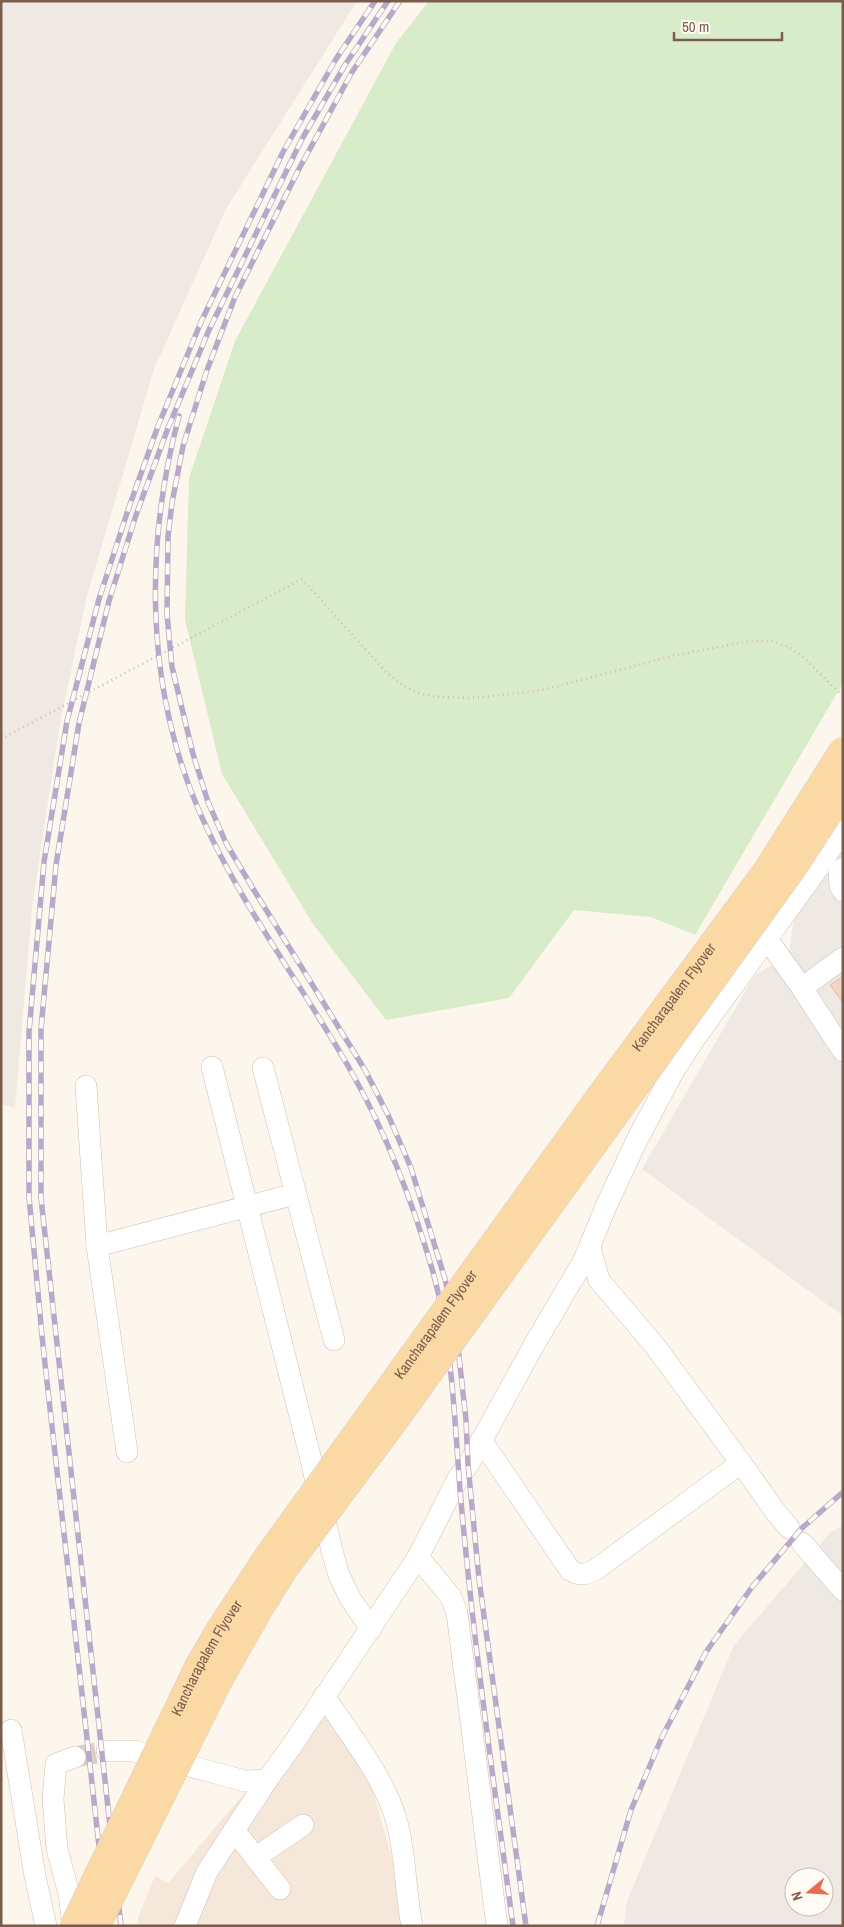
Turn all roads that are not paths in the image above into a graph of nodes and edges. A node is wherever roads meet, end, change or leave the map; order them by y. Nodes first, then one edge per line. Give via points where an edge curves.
1 (843, 751) edge
2 (843, 791) edge
3 (843, 830) edge
4 (843, 868) edge
5 (843, 891) edge
6 (767, 938) junction
7 (843, 958) edge
8 (802, 988) junction
9 (843, 1051) edge
10 (212, 1067) dead end
11 (263, 1068) dead end
12 (86, 1086) dead end
13 (295, 1194) junction
14 (247, 1206) junction
15 (98, 1246) junction
16 (590, 1248) junction
17 (573, 1279) junction
18 (599, 1280) junction
19 (334, 1340) dead end
20 (481, 1440) junction
21 (127, 1452) dead end
22 (741, 1463) junction
23 (418, 1558) junction
24 (843, 1590) edge
25 (371, 1629) junction
26 (324, 1696) junction
27 (11, 1730) dead end
28 (107, 1751) tunnel mouth
29 (75, 1757) tunnel mouth
30 (267, 1780) junction
31 (302, 1825) dead end
32 (234, 1830) junction
33 (256, 1857) junction
34 (280, 1889) dead end
35 (46, 1926) edge
36 (73, 1926) edge
37 (96, 1926) edge
38 (185, 1926) edge
39 (412, 1926) edge
40 (497, 1926) edge

1 - 36 main road, Kancharapalem Flyover, bridge via 767,870 464,1284 244,1592 199,1666
2 - 37 main road, Kancharapalem Flyover, bridge via 791,870 285,1567 218,1681
3 - 6 street
4 - 5 street via 839,873
6 - 8 street
6 - 16 street via 673,1072 606,1204
7 - 8 street
8 - 9 street
10 - 14 street
11 - 13 street
12 - 15 street
13 - 14 street
13 - 19 street
14 - 15 street
14 - 25 street via 339,1576
15 - 21 street
16 - 17 street
16 - 18 street
17 - 18 street
17 - 20 street
18 - 22 street via 655,1346
20 - 22 street via 570,1570 578,1575 595,1570
20 - 23 street via 456,1480
22 - 24 street via 775,1512
23 - 25 street
23 - 40 street via 451,1597 457,1613
25 - 26 street
26 - 30 street
26 - 39 street via 379,1780 390,1803 399,1830
27 - 35 street
28 - 30 street via 134,1751 245,1781
29 - 36 street via 56,1764 53,1799 57,1849 69,1894
30 - 32 street
31 - 33 street
32 - 33 street
32 - 38 street via 207,1872
33 - 34 street

